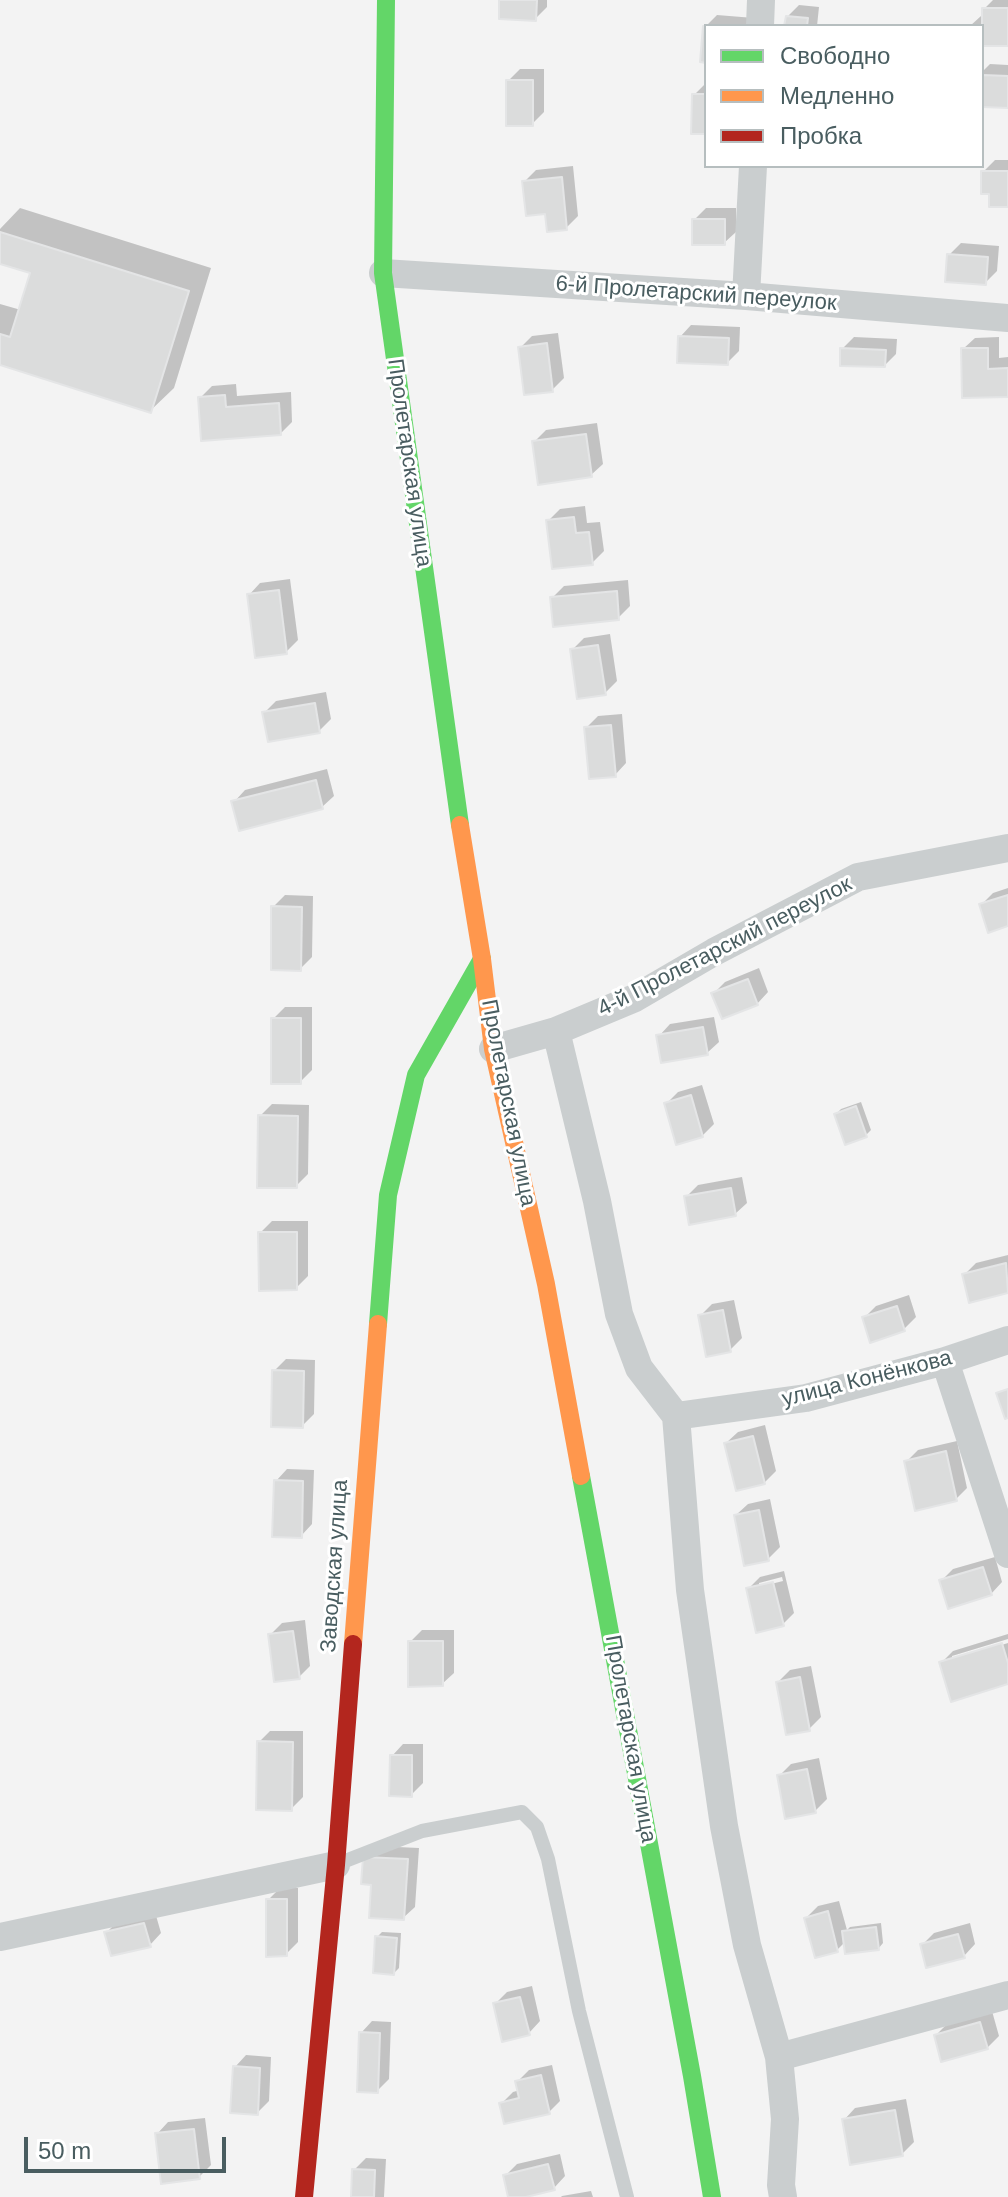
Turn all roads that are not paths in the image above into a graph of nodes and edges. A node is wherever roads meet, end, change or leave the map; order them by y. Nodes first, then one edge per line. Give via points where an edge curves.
1 (386, 0) edge
2 (761, 0) edge
3 (760, 24) edge
4 (753, 168) edge
5 (383, 273) junction
6 (746, 296) junction
7 (1008, 318) edge
8 (1008, 848) edge
9 (482, 959) junction
10 (556, 1031) junction
11 (493, 1049) junction
12 (1008, 1340) edge
13 (945, 1361) junction
14 (676, 1416) junction
15 (1008, 1554) edge
16 (336, 1865) junction
17 (0, 1937) edge
18 (1008, 1995) edge
19 (779, 2057) junction
20 (304, 2197) edge
21 (627, 2197) edge
22 (712, 2197) edge
23 (783, 2197) edge

1 - 5 main road, Пролетарская улица
2 - 3 street
4 - 6 street
5 - 6 street, 6-й Пролетарский переулок
5 - 9 main road, Пролетарская улица
6 - 7 street, 6-й Пролетарский переулок
8 - 10 street, 4-й Пролетарский переулок via 858,877 635,998
9 - 11 main road, Пролетарская улица
9 - 16 main road, Заводская улица via 416,1075 388,1195
10 - 11 street, 4-й Пролетарский переулок
10 - 14 street via 619,1314 639,1368
11 - 22 main road, Пролетарская улица via 546,1284
12 - 13 street, улица Конёнкова
13 - 14 street, улица Конёнкова via 806,1398
13 - 15 street
14 - 19 street via 690,1590 724,1826 747,1945
16 - 17 street
16 - 20 main road, Заводская улица
16 - 21 lane via 422,1831 522,1812 537,1827
18 - 19 street
19 - 23 street via 785,2119

